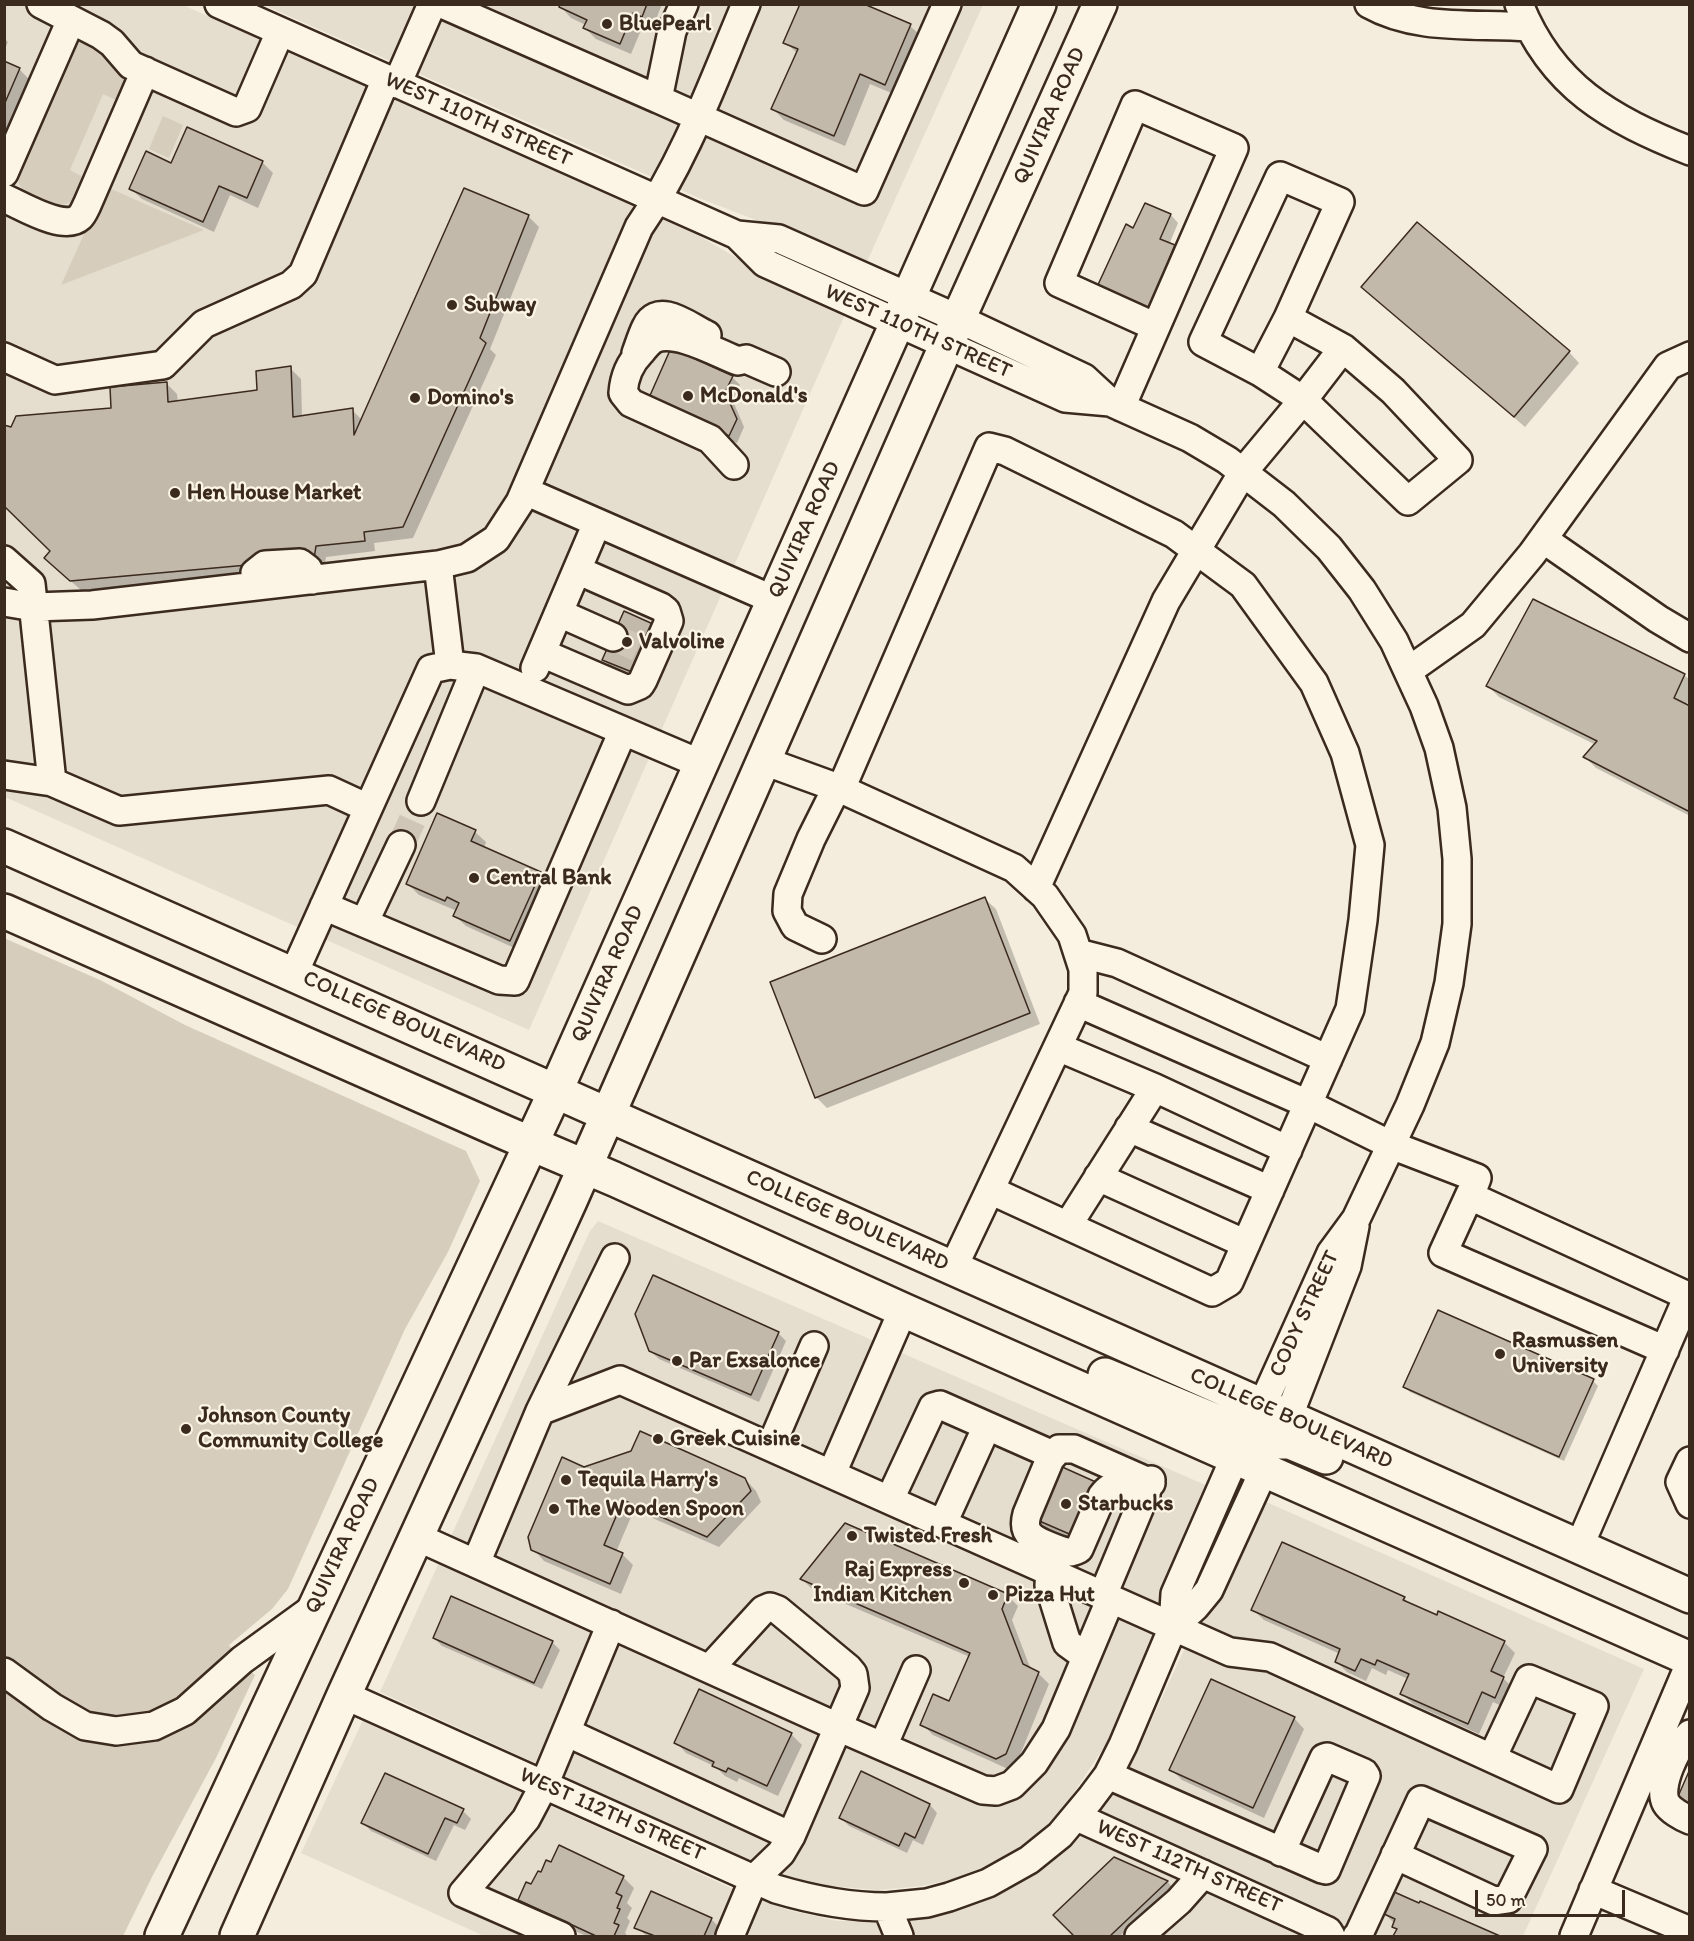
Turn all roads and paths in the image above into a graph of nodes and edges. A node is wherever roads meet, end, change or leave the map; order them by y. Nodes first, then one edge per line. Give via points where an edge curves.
1 (41, 4) edge
2 (219, 4) edge
3 (432, 4) edge
4 (442, 4) edge
5 (684, 4) edge
6 (746, 4) edge
7 (947, 4) edge
8 (1039, 4) edge
9 (1100, 4) edge
10 (1369, 4) edge
11 (1524, 16) edge
12 (71, 20) junction
13 (280, 32) junction
14 (145, 71) junction
15 (392, 82) junction
16 (658, 99) junction
17 (697, 117) junction
18 (1689, 151) edge
19 (4, 174) edge
20 (4, 198) edge
21 (658, 200) junction
22 (903, 310) junction
23 (1288, 318) junction
24 (1156, 327) junction
25 (952, 332) junction
26 (1343, 348) junction
27 (1689, 356) edge
28 (4, 357) edge
29 (776, 372) dead end
30 (1260, 372) junction
31 (1303, 400) junction
32 (1116, 405) junction
33 (734, 465) dead end
34 (1243, 472) junction
35 (525, 491) junction
36 (597, 523) junction
37 (1543, 539) junction
38 (1196, 550) junction
39 (4, 560) edge
40 (438, 565) junction
41 (577, 570) junction
42 (774, 600) junction
43 (4, 602) edge
44 (34, 607) junction
45 (559, 612) junction
46 (613, 636) tunnel mouth
47 (1689, 638) edge
48 (542, 653) junction
49 (463, 666) junction
50 (1408, 671) junction
51 (526, 689) junction
52 (623, 731) junction
53 (764, 761) junction
54 (701, 764) junction
55 (4, 775) edge
56 (52, 782) junction
57 (839, 788) junction
58 (421, 801) tunnel mouth
59 (368, 808) junction
60 (4, 846) edge
61 (401, 846) tunnel mouth
62 (1036, 888) junction
63 (324, 906) junction
64 (4, 911) edge
65 (364, 923) junction
66 (822, 939) dead end
67 (1078, 953) junction
68 (294, 974) junction
69 (1078, 1003) junction
70 (1058, 1047) junction
71 (1328, 1059) junction
72 (1155, 1088) junction
73 (556, 1090) junction
74 (1308, 1104) junction
75 (608, 1115) junction
76 (1129, 1128) junction
77 (530, 1143) junction
78 (1391, 1145) junction
79 (1288, 1150) junction
80 (586, 1167) junction
81 (1098, 1177) junction
82 (1270, 1190) junction
83 (990, 1191) junction
84 (1470, 1194) junction
85 (1356, 1219) joint
86 (1068, 1225) junction
87 (1246, 1244) junction
88 (615, 1258) dead end
89 (953, 1268) junction
90 (903, 1310) junction
91 (814, 1346) dead end
92 (1665, 1350) junction
93 (1029, 1365) junction
94 (540, 1411) junction
95 (1275, 1412) junction
96 (987, 1425) junction
97 (771, 1446) junction
98 (1048, 1453) junction
99 (1689, 1461) edge
100 (1250, 1464) junction
101 (832, 1473) junction
102 (1149, 1489) junction
103 (890, 1499) junction
104 (1689, 1504) edge
105 (1492, 1508) junction
106 (943, 1523) junction
107 (417, 1537) junction
108 (1579, 1547) junction
109 (1002, 1549) junction
110 (476, 1563) junction
111 (1050, 1570) junction
112 (1107, 1596) junction
113 (1689, 1596) edge
114 (315, 1606) junction
115 (611, 1624) junction
116 (1173, 1627) junction
117 (1085, 1656) junction
118 (1689, 1661) edge
119 (710, 1668) junction
120 (916, 1670) dead end
121 (4, 1672) edge
122 (344, 1695) junction
123 (840, 1728) junction
124 (566, 1732) junction
125 (1689, 1734) edge
126 (883, 1746) junction
127 (1492, 1758) dead end
128 (1108, 1775) junction
129 (544, 1785) junction
130 (1077, 1817) junction
131 (1689, 1820) edge
132 (791, 1836) junction
133 (1281, 1852) dead end
134 (1395, 1855) junction
135 (1203, 1874) junction
136 (754, 1879) junction
137 (1593, 1890) junction
138 (887, 1907) junction
139 (1689, 1931) edge
140 (162, 1936) edge
141 (237, 1936) edge
142 (561, 1936) edge
143 (730, 1936) edge
144 (899, 1936) edge
145 (1139, 1936) edge
146 (1331, 1936) edge
147 (1357, 1936) edge
148 (1574, 1936) edge

1 - 12 street
2 - 13 street, WEST 110TH STREET
3 - 15 street
4 - 16 street
5 - 16 street via 672,31
6 - 17 street
7 - 17 street via 864,191
8 - 22 main road, QUIVIRA ROAD
9 - 25 main road, QUIVIRA ROAD
10 - 11 street via 1408,19 1438,24 1493,24
11 - 18 street via 1546,57 1592,101
12 - 14 street via 101,35 131,65
12 - 19 street
13 - 14 street via 247,108 236,112
13 - 15 street, WEST 110TH STREET
14 - 20 street via 79,218 58,222
15 - 21 street, WEST 110TH STREET
15 - 28 street via 303,274 291,285 204,324 163,365 55,380
16 - 17 street
17 - 21 street
21 - 22 street, WEST 110TH STREET via 737,235 779,239
21 - 35 street via 639,227
22 - 25 street, WEST 110TH STREET
22 - 42 main road, QUIVIRA ROAD
23 - 26 street
23 - 30 street
23 - 30 street via 1340,202 1280,176 1203,342
24 - 24 street via 1234,148 1135,105 1059,283
24 - 32 street
25 - 32 street, WEST 110TH STREET via 1065,398
25 - 53 main road, QUIVIRA ROAD
26 - 31 street
26 - 31 street via 1393,391 1458,460 1408,501
27 - 37 street via 1668,366
29 - 33 street via 746,358 738,361 686,340 662,336 634,358 623,393 631,403 710,439
30 - 31 street
31 - 34 street
32 - 34 street, WEST 110TH STREET via 1190,438
34 - 38 street
34 - 50 street, WEST 110TH STREET via 1284,504 1329,548 1362,590
35 - 36 street
35 - 40 street via 496,539 467,558
36 - 41 street
36 - 42 street
37 - 47 street
37 - 50 street via 1473,624
38 - 57 street via 1174,534 1005,451 989,447
38 - 62 street via 1166,601
38 - 71 street via 1243,585 1314,683 1345,753 1370,845 1350,1009
39 - 44 street via 31,584
40 - 44 street via 92,605
40 - 49 street
41 - 45 street
41 - 48 street via 666,611 669,621 648,652 640,685 628,690
42 - 54 main road, QUIVIRA ROAD
43 - 44 street
44 - 56 street
45 - 46 street
45 - 48 street
48 - 51 street
49 - 51 street
49 - 58 street
49 - 59 street via 430,669
50 - 78 street, WEST 110TH STREET via 1439,748 1452,808 1457,924 1435,1043
51 - 52 street
52 - 54 street
52 - 65 street via 514,981 499,980
53 - 57 street
53 - 75 main road, QUIVIRA ROAD
54 - 73 main road, QUIVIRA ROAD
55 - 56 street
56 - 59 street via 119,811 329,790
57 - 62 street via 1014,868
57 - 66 street via 811,839 788,894 788,911 795,926
59 - 63 street
60 - 68 main road, COLLEGE BOULEVARD
61 - 65 street
62 - 67 street via 1072,935
63 - 65 street
63 - 68 street
64 - 77 main road
67 - 69 street via 1083,993
67 - 71 street via 1117,963
68 - 73 main road, COLLEGE BOULEVARD
69 - 70 street
69 - 74 street
70 - 72 street
70 - 83 street
71 - 74 street
72 - 76 street
72 - 79 street
73 - 75 main road, COLLEGE BOULEVARD
73 - 77 main road, QUIVIRA ROAD
74 - 78 street
74 - 79 street
75 - 80 main road, QUIVIRA ROAD
75 - 89 main road, COLLEGE BOULEVARD
76 - 81 street
76 - 82 street
77 - 80 main road
77 - 114 main road, QUIVIRA ROAD
78 - 84 street via 1477,1178
78 - 85 street, WEST 110TH STREET
79 - 82 street
80 - 90 main road
80 - 107 main road, QUIVIRA ROAD
81 - 86 street
81 - 87 street
82 - 87 street
83 - 86 street
83 - 89 street
84 - 92 street via 1688,1296
84 - 92 street via 1443,1253
85 - 95 street, CODY STREET via 1347,1266
86 - 87 street via 1212,1292 1229,1282
88 - 94 street
89 - 95 main road, COLLEGE BOULEVARD
90 - 93 main road
90 - 101 street
91 - 97 street
92 - 108 street
93 - 95 main road via 1066,1359 1218,1422 1256,1424
93 - 100 main road
94 - 97 street via 620,1380
94 - 110 street
95 - 105 main road, COLLEGE BOULEVARD
96 - 98 street
96 - 103 street via 940,1405 933,1407
96 - 106 street
97 - 101 street
98 - 102 street via 1056,1442 1077,1442 1148,1473
98 - 102 street via 1025,1522 1031,1536 1063,1552 1079,1549 1107,1488 1114,1485
98 - 109 street
99 - 104 street via 1680,1482
100 - 105 main road via 1262,1442 1290,1442 1458,1515
100 - 116 street, WEST 112TH STREET via 1174,1594
100 - 118 main road
101 - 103 street
102 - 112 street
103 - 106 street
105 - 108 main road, COLLEGE BOULEVARD
106 - 109 street
107 - 110 street
107 - 122 main road, QUIVIRA ROAD
108 - 113 main road, COLLEGE BOULEVARD
109 - 111 street
110 - 115 street
111 - 112 street
111 - 117 street via 1049,1585 1067,1643
112 - 116 street
112 - 117 street
114 - 121 street via 242,1660 185,1711 154,1726 116,1731 85,1726
114 - 140 main road, QUIVIRA ROAD
115 - 119 street
115 - 124 street
116 - 127 street via 1230,1652 1270,1657
116 - 128 street, WEST 112TH STREET
117 - 126 street via 1056,1729 1034,1763 1012,1785 996,1791 983,1790
118 - 137 street
119 - 123 street
119 - 123 street via 763,1610 774,1607 853,1674 855,1688
120 - 126 street
122 - 129 street, WEST 112TH STREET
122 - 141 main road, QUIVIRA ROAD
123 - 126 street
123 - 132 street
124 - 129 street
124 - 132 street
125 - 131 street via 1682,1741 1663,1785 1666,1803
128 - 130 street, WEST 112TH STREET
128 - 133 street
129 - 136 street, WEST 112TH STREET
129 - 142 street via 526,1819 463,1893
130 - 135 street, WEST 112TH STREET
130 - 138 street, WEST 112TH STREET via 1029,1860 988,1883 938,1900
132 - 136 street via 781,1853
134 - 134 street via 1421,1800 1533,1849 1508,1899 1494,1901
134 - 147 street
135 - 145 street
135 - 146 street, WEST 112TH STREET via 1328,1931
136 - 138 street, WEST 112TH STREET via 818,1901
136 - 143 street
137 - 139 street
137 - 148 street
138 - 144 street

